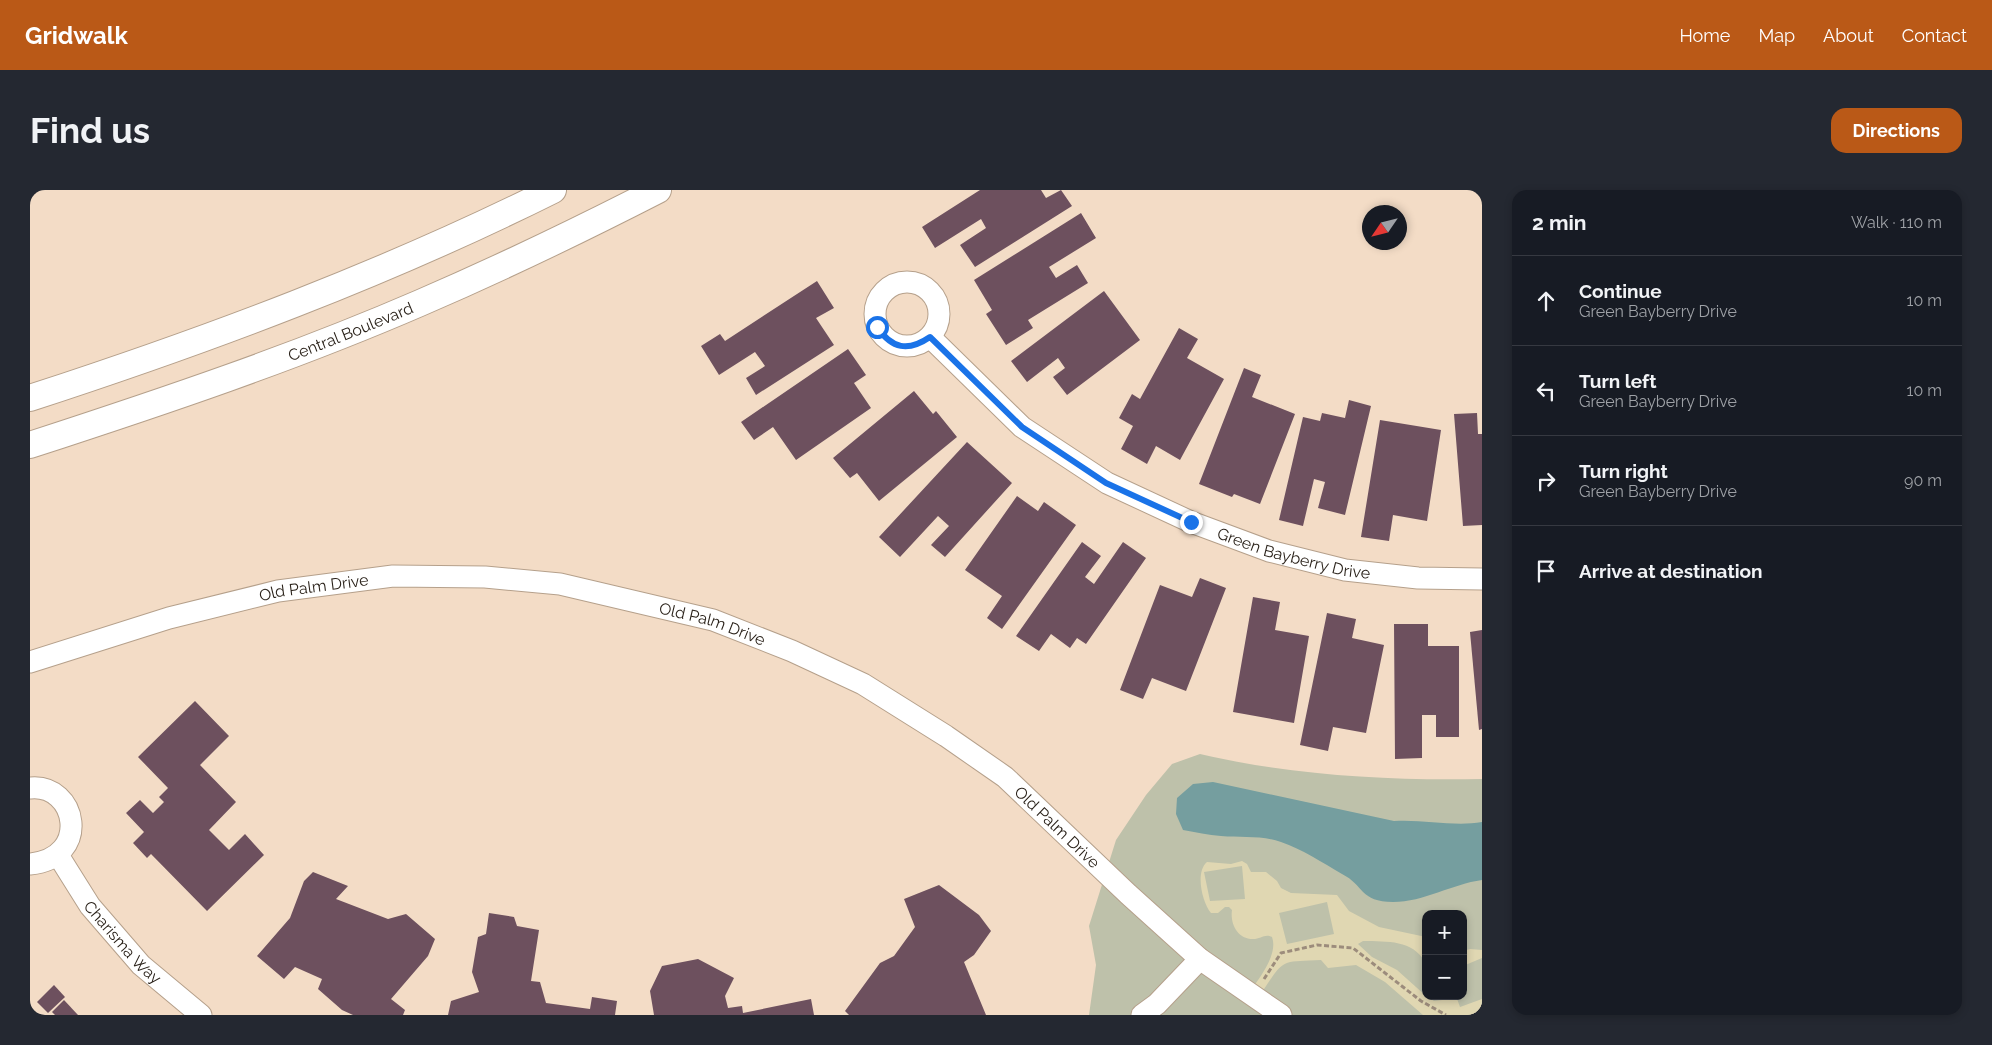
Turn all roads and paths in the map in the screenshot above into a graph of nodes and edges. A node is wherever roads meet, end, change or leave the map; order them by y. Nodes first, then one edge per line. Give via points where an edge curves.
1 (553, 190) edge
2 (658, 190) edge
3 (930, 337) dead end
4 (30, 398) edge
5 (30, 445) edge
6 (1482, 579) edge
7 (30, 662) edge
8 (30, 788) edge
9 (58, 856) junction
10 (30, 864) edge
11 (1200, 959) junction
12 (1263, 980) dead end
13 (201, 1015) edge
14 (1142, 1015) edge
15 (1281, 1015) edge
16 (1446, 1015) edge

1 - 4 street via 387,266 268,314
2 - 5 street, Central Boulevard via 536,252 300,352
3 - 6 street, Green Bayberry Drive via 1022,427 1106,483 1191,522 1269,551 1345,570 1418,578
7 - 11 street, Old Palm Drive via 169,618 278,591 393,576 485,577 560,584 713,620 863,684 954,741 1005,777
8 - 9 street via 51,792 63,801 70,814 72,829
9 - 10 street via 45,863
9 - 13 street, Charisma Way via 90,906 141,965
11 - 14 street via 1157,1004
11 - 15 street, Old Palm Drive
12 - 16 path via 1281,953 1317,945 1353,948 1421,1001

